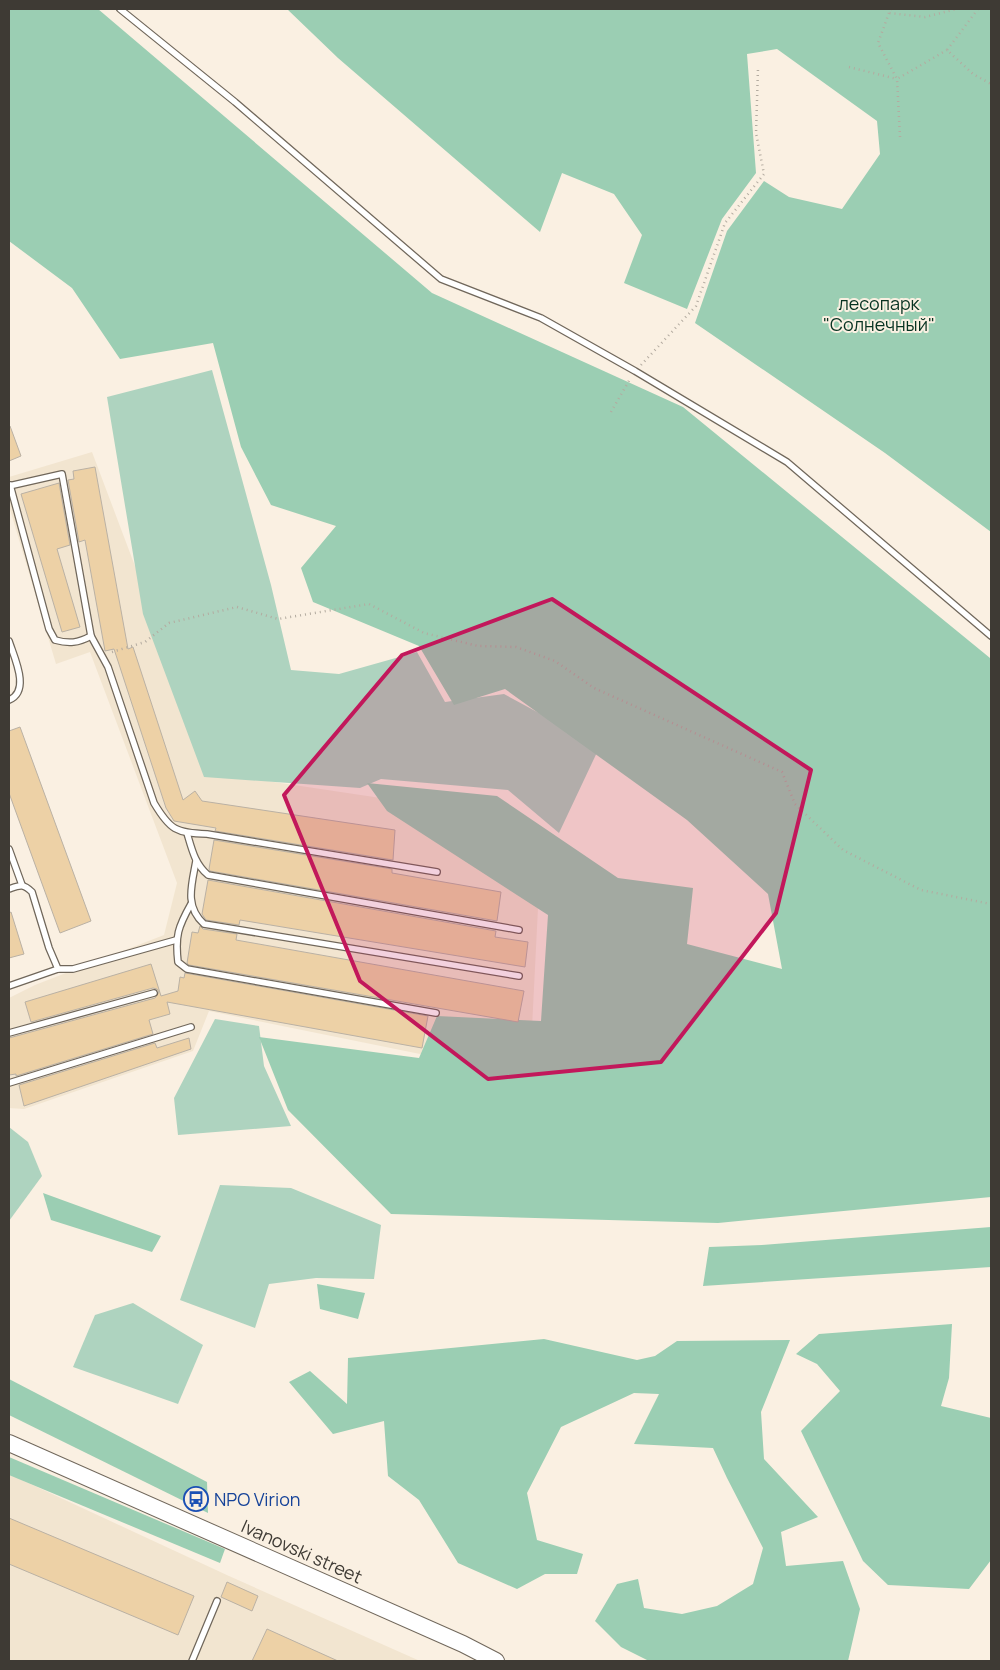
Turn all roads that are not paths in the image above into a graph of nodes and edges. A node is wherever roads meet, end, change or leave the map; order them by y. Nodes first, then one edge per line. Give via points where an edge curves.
1 (120, 9) edge
2 (9, 486) edge
3 (91, 636) junction
4 (991, 636) edge
5 (9, 641) edge
6 (9, 700) edge
7 (187, 834) junction
8 (9, 849) edge
9 (196, 860) junction
10 (437, 872) dead end
11 (22, 885) junction
12 (9, 889) edge
13 (190, 904) junction
14 (520, 930) dead end
15 (176, 940) junction
16 (58, 969) junction
17 (519, 976) dead end
18 (9, 986) edge
19 (154, 993) dead end
20 (436, 1013) dead end
21 (191, 1027) dead end
22 (9, 1033) edge
23 (9, 1083) edge
24 (9, 1444) edge
25 (217, 1601) dead end
26 (192, 1661) edge
27 (496, 1661) edge

1 - 4 lane via 235,102 441,279 541,318 787,462
2 - 3 lane via 49,630 55,640 68,643 81,642
2 - 3 lane via 62,474
3 - 7 lane via 108,667 154,803 172,828
5 - 6 lane via 21,687
7 - 9 lane
7 - 10 lane via 207,834
8 - 11 lane
9 - 13 lane
9 - 14 lane via 208,876
11 - 12 lane
11 - 16 lane via 32,892
13 - 15 lane
13 - 17 lane via 204,924
15 - 16 lane via 73,969
15 - 20 lane via 178,962 187,969
16 - 18 lane
19 - 22 lane
21 - 23 lane
24 - 27 main road, Ivanovski street
25 - 26 lane

